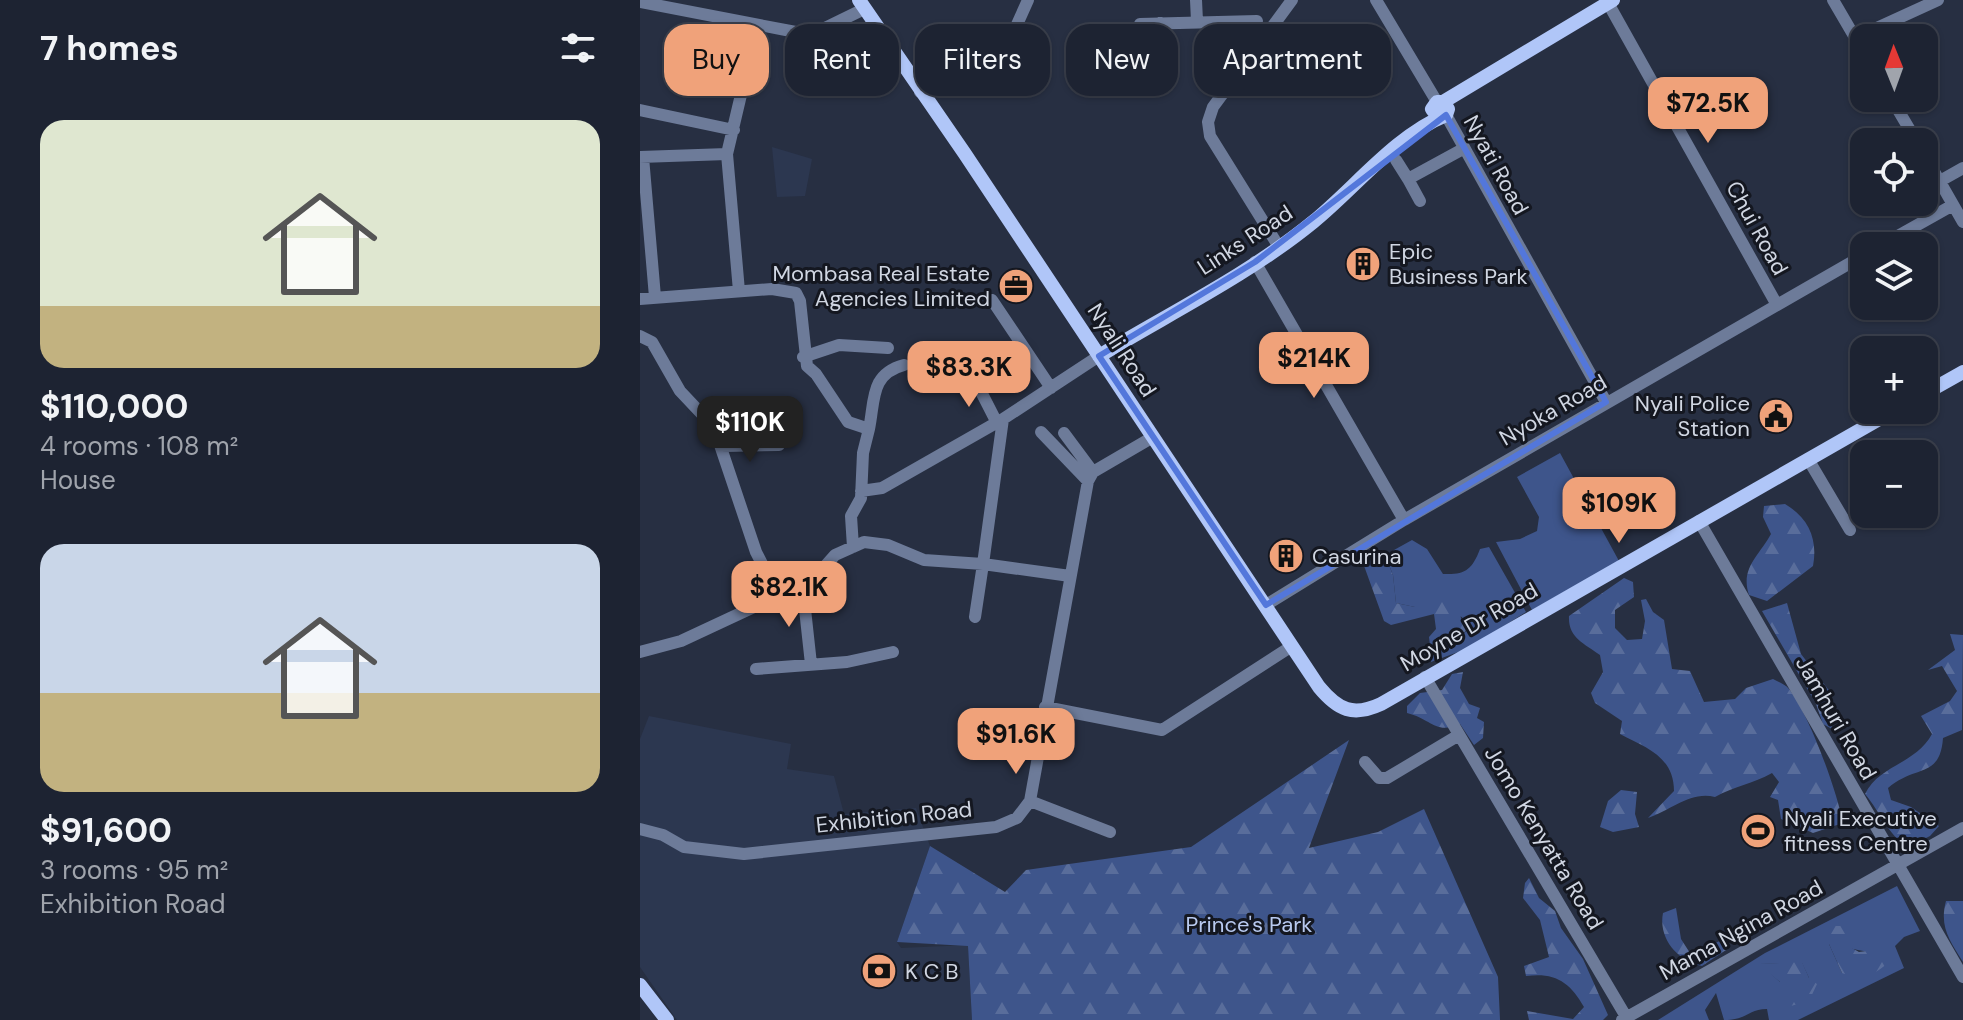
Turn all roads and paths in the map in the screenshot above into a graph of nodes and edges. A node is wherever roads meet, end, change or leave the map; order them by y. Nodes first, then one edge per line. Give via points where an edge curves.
1 (1028, 0) edge
2 (1196, 0) edge
3 (1292, 0) edge
4 (1376, 0) edge
5 (1833, 0) edge
6 (1938, 0) edge
7 (640, 2) edge
8 (1611, 2) edge
9 (862, 5) edge
10 (694, 7) edge
11 (1197, 21) junction
12 (1257, 21) dead end
13 (1160, 23) joint
14 (748, 24) edge
15 (1017, 24) edge
16 (1140, 24) dead end
17 (1886, 24) edge
18 (769, 28) edge
19 (1850, 29) edge
20 (915, 84) edge
21 (742, 96) edge
22 (923, 96) edge
23 (1440, 109) junction
24 (640, 110) edge
25 (734, 130) junction
26 (1463, 149) junction
27 (727, 154) junction
28 (642, 157) edge
29 (1396, 160) dead end
30 (1963, 168) edge
31 (1938, 178) edge
32 (1408, 179) junction
33 (1940, 181) junction
34 (1420, 201) dead end
35 (1953, 205) junction
36 (1963, 222) edge
37 (1905, 232) edge
38 (1279, 247) junction
39 (1255, 262) junction
40 (1850, 263) edge
41 (739, 291) junction
42 (655, 297) junction
43 (640, 299) edge
44 (992, 300) dead end
45 (1777, 305) junction
46 (640, 336) edge
47 (888, 348) dead end
48 (1099, 356) junction
49 (803, 357) junction
50 (904, 365) dead end
51 (1963, 372) edge
52 (974, 378) dead end
53 (1938, 386) edge
54 (1051, 388) junction
55 (1606, 402) junction
56 (1000, 421) junction
57 (1870, 424) edge
58 (869, 429) junction
59 (1041, 432) dead end
60 (1064, 433) dead end
61 (1153, 437) junction
62 (779, 445) dead end
63 (721, 446) junction
64 (1808, 459) junction
65 (1090, 477) junction
66 (861, 491) junction
67 (1404, 520) junction
68 (1699, 521) junction
69 (1850, 530) dead end
70 (853, 547) junction
71 (983, 564) junction
72 (1070, 576) junction
73 (803, 591) junction
74 (780, 599) junction
75 (1266, 605) junction
76 (975, 617) dead end
77 (1292, 646) junction
78 (640, 652) edge
79 (893, 652) dead end
80 (811, 664) junction
81 (756, 669) dead end
82 (1425, 677) junction
83 (1045, 707) junction
84 (1356, 712) joint
85 (1459, 735) junction
86 (1365, 762) dead end
87 (1030, 801) junction
88 (1963, 828) edge
89 (640, 829) edge
90 (1110, 832) dead end
91 (1898, 865) junction
92 (1963, 977) edge
93 (640, 985) edge
94 (1625, 1019) edge
95 (667, 1020) edge

1 - 15 street
2 - 11 street
3 - 38 street via 1213,107 1208,122 1210,136
4 - 23 street, Nyati Road
5 - 19 street
6 - 17 street
7 - 10 street
8 - 23 main road, Links Road via 1474,83
8 - 45 street, Chui Road
9 - 18 street via 814,32
9 - 20 main road, Nyali Road
10 - 14 street
11 - 12 street
11 - 13 street
13 - 16 street
21 - 25 street
22 - 48 main road, Nyali Road
23 - 26 street, Nyati Road
23 - 38 main road, Links Road
24 - 25 street
25 - 27 street
26 - 32 street
26 - 55 street, Nyati Road
27 - 28 street
27 - 41 street
28 - 42 street
29 - 32 street
30 - 33 street
31 - 33 street
32 - 34 street
33 - 35 street
35 - 36 street
35 - 37 street
38 - 39 main road, Links Road
39 - 48 main road, Links Road
39 - 67 street
40 - 45 street, Nyoka Road
41 - 42 street
41 - 49 street via 796,293
42 - 43 street
44 - 54 street
45 - 55 street, Nyoka Road
46 - 63 street via 652,342 680,391 714,427
47 - 49 street via 839,345
48 - 54 street
48 - 61 main road, Nyali Road
49 - 58 street via 848,422
50 - 58 street via 879,379
51 - 53 main road
52 - 56 street
54 - 56 street
55 - 67 street, Nyoka Road
56 - 66 street via 882,488
56 - 71 street
57 - 64 main road, Moyne Dr Road
58 - 66 street
59 - 65 street
60 - 65 street
61 - 65 street
61 - 75 main road, Nyali Road
62 - 63 street
63 - 74 street via 756,552
64 - 68 main road, Moyne Dr Road
64 - 69 street
65 - 72 street
66 - 70 street via 851,516
67 - 75 street, Nyoka Road
68 - 82 main road, Moyne Dr Road
68 - 91 street, Jamhuri Road
70 - 71 street via 876,542 924,560
70 - 73 street via 835,555
71 - 72 street
71 - 76 street
72 - 83 street
73 - 74 street
73 - 80 street
74 - 78 street via 681,641
75 - 77 main road, Nyali Road
77 - 83 street via 1162,730
77 - 84 main road, Nyali Road via 1328,699
79 - 80 street
80 - 81 street
82 - 84 main road, Moyne Dr Road via 1381,704
82 - 85 street, Jomo Kenyatta Road
83 - 87 street
85 - 86 street via 1387,778 1379,778
85 - 94 street, Jomo Kenyatta Road
87 - 89 street, Exhibition Road via 1007,825 744,854 684,847
87 - 90 street
88 - 91 street, Mama Ngina Road
91 - 92 street, Jamhuri Road
91 - 94 street, Mama Ngina Road
93 - 95 main road

